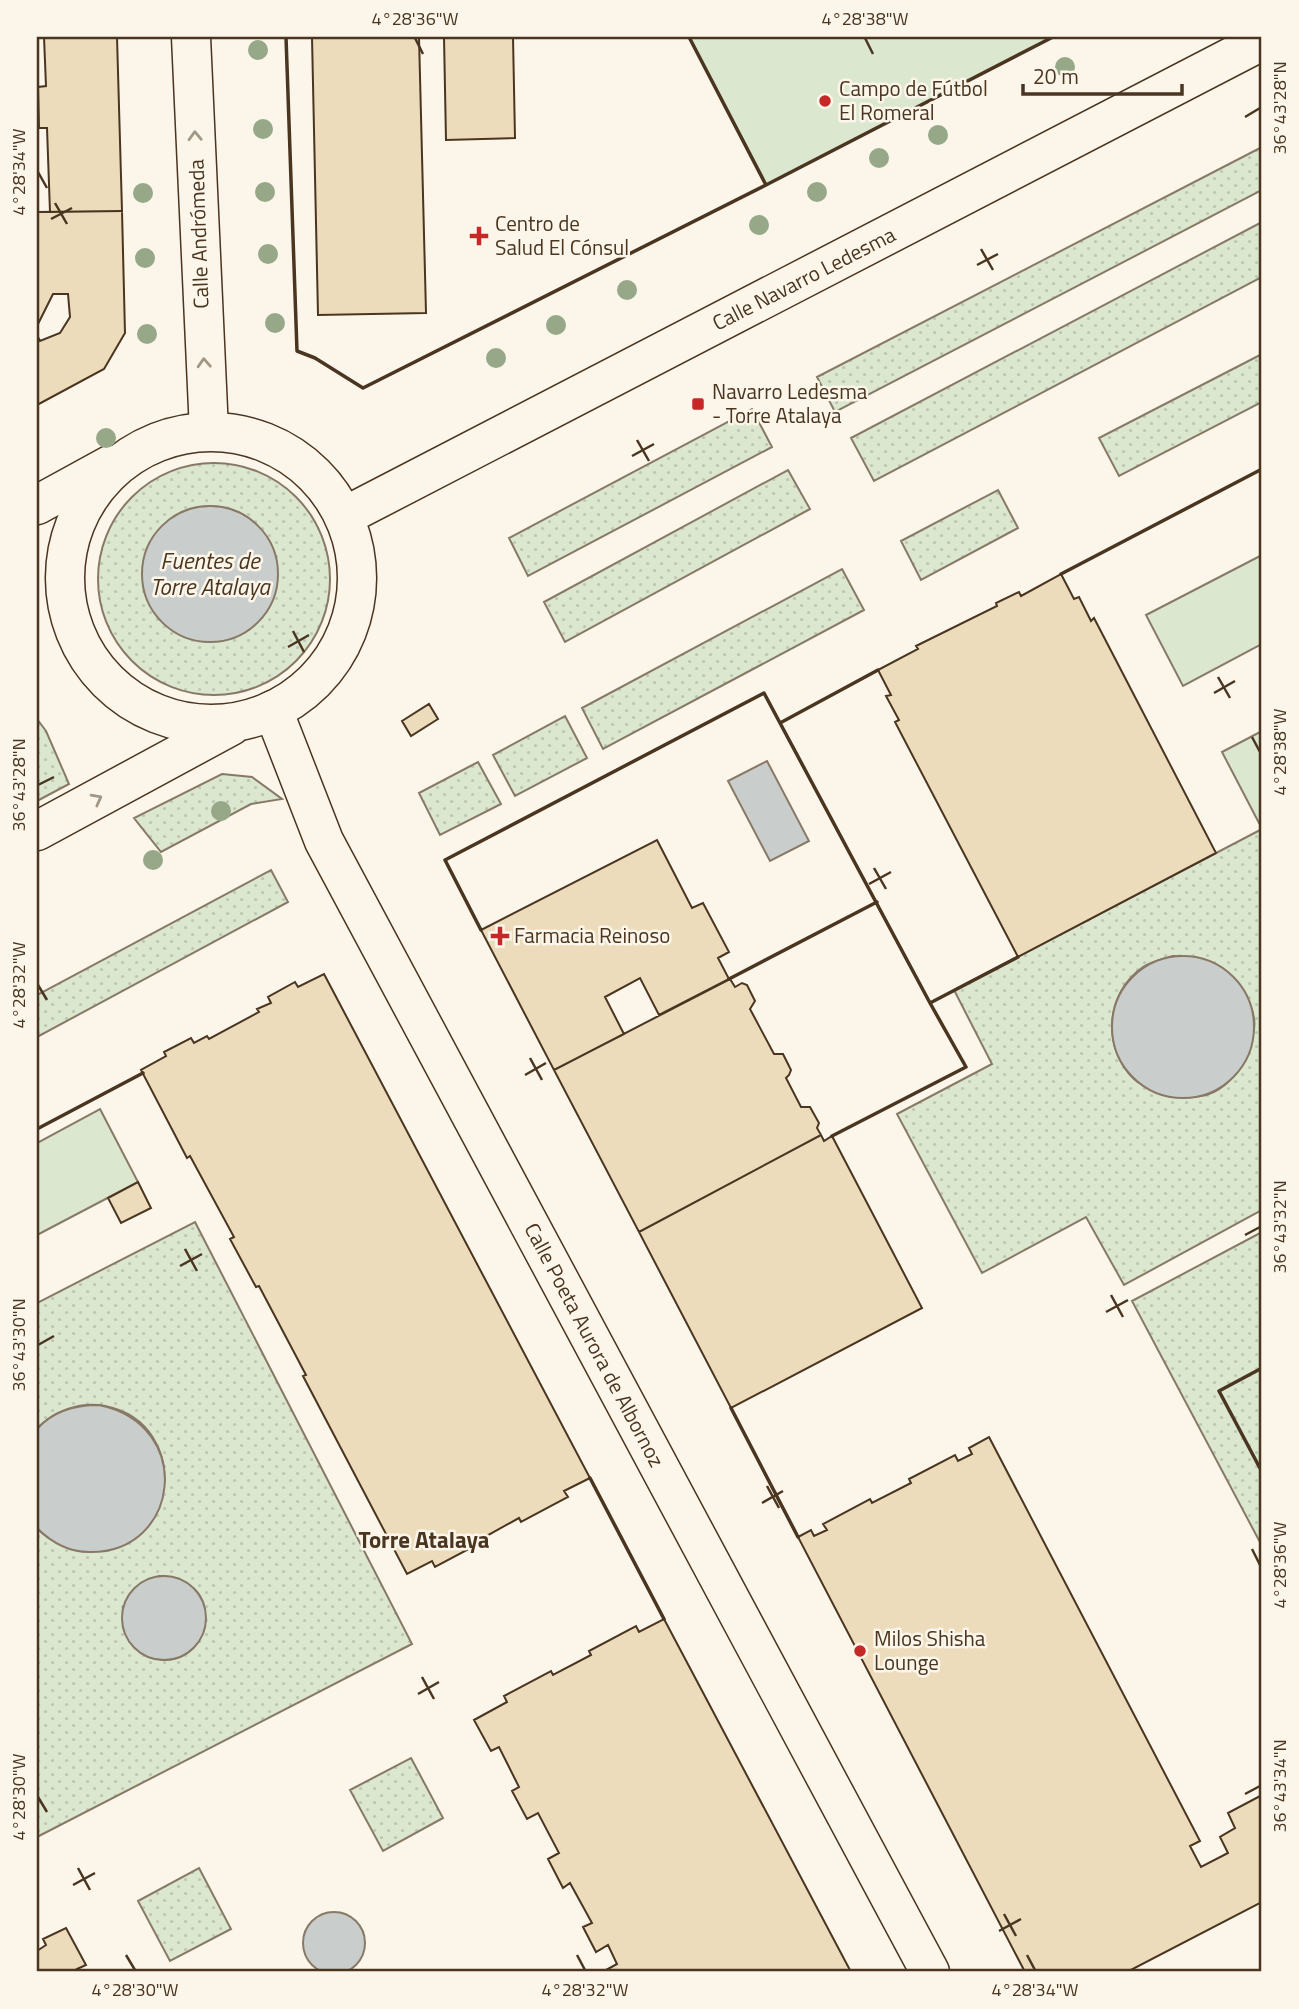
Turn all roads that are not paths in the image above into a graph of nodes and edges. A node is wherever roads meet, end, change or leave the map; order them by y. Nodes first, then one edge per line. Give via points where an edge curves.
1 (191, 37) edge
2 (1262, 41) edge
3 (209, 431) junction
4 (155, 442) junction
5 (37, 505) edge
6 (345, 516) junction
7 (273, 710) junction
8 (236, 724) junction
9 (37, 831) edge
10 (930, 1972) edge

3 -> 1 main road, Calle Andrómeda
2 - 6 main road, Calle Navarro Ledesma
3 - 4 main road
3 - 6 main road via 262,440 307,465
4 - 5 main road
4 - 8 main road via 112,469 74,524 64,591 74,636 94,670 133,704 181,723
6 - 7 main road via 354,538 356,607 326,671
7 - 8 main road
7 - 10 main road, Calle Poeta Aurora de Albornoz via 324,841
9 -> 8 main road

